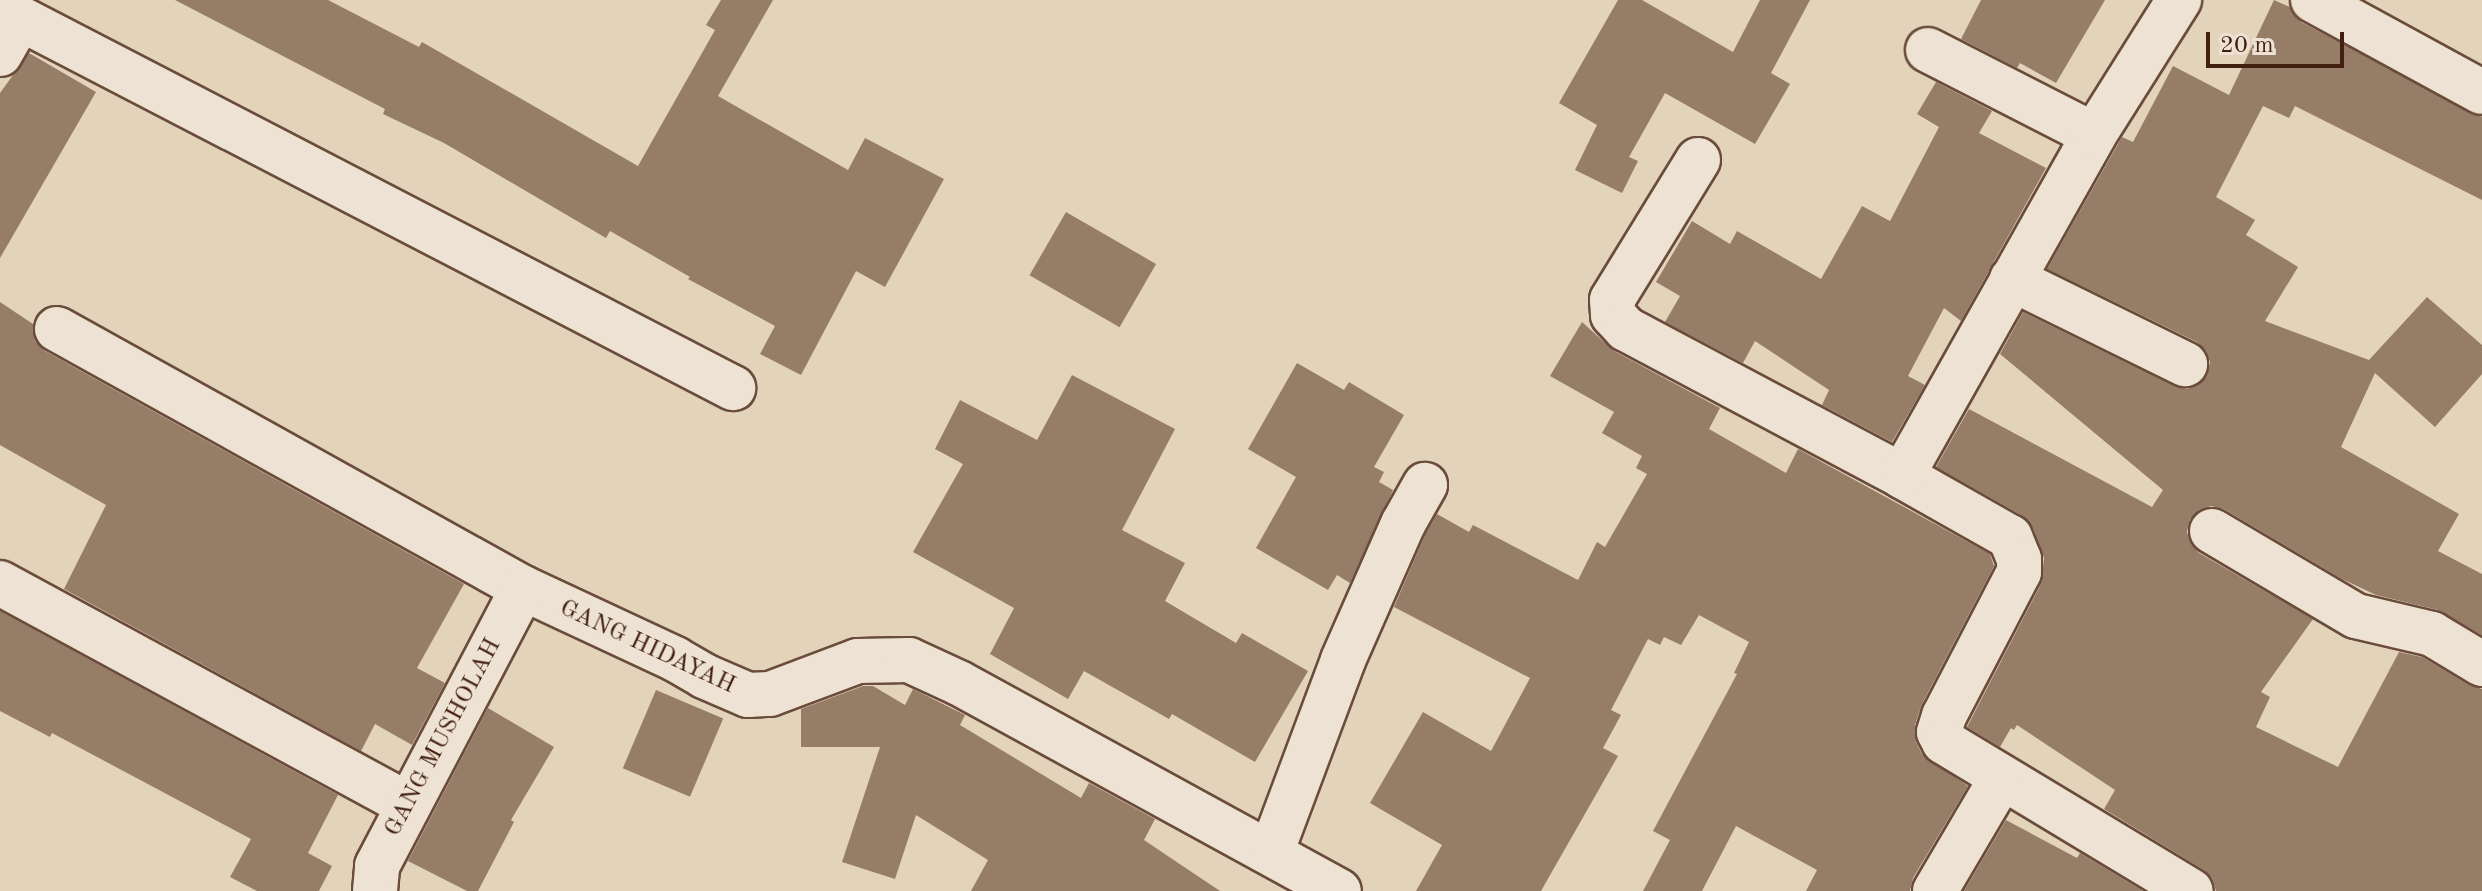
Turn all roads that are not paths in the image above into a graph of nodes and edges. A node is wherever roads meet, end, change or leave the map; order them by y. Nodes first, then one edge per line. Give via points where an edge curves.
1 (2179, 0) edge
2 (2313, 0) edge
3 (7, 27) edge
4 (1928, 50) dead end
5 (2482, 92) edge
6 (2094, 135) junction
7 (1698, 160) dead end
8 (2012, 279) junction
9 (57, 329) dead end
10 (2185, 364) dead end
11 (733, 388) dead end
12 (1902, 476) junction
13 (1425, 485) dead end
14 (2212, 531) dead end
15 (0, 583) edge
16 (523, 588) junction
17 (2482, 664) edge
18 (2001, 779) junction
19 (409, 805) junction
20 (1271, 853) junction
21 (371, 883) edge
22 (1339, 891) edge
23 (1935, 891) edge
24 (2191, 891) edge

1 - 6 street
2 - 5 street
3 - 11 street
4 - 6 street
6 - 8 street
7 - 12 street via 1612,300 1613,315 1626,329
8 - 10 street
8 - 12 street
9 - 16 street, GANG HIDAYAH
12 - 18 street via 2010,537 2019,559 2019,572 1939,732 1944,742
13 - 20 street via 1343,660
14 - 17 street via 2356,616 2432,634
15 - 19 street
16 - 19 street, GANG MUSHOLAH
16 - 20 street, GANG HIDAYAH via 748,695 770,694 858,661 909,660
18 - 23 street
18 - 24 street
19 - 21 street, GANG MUSHOLAH
20 - 22 street, GANG HIDAYAH

